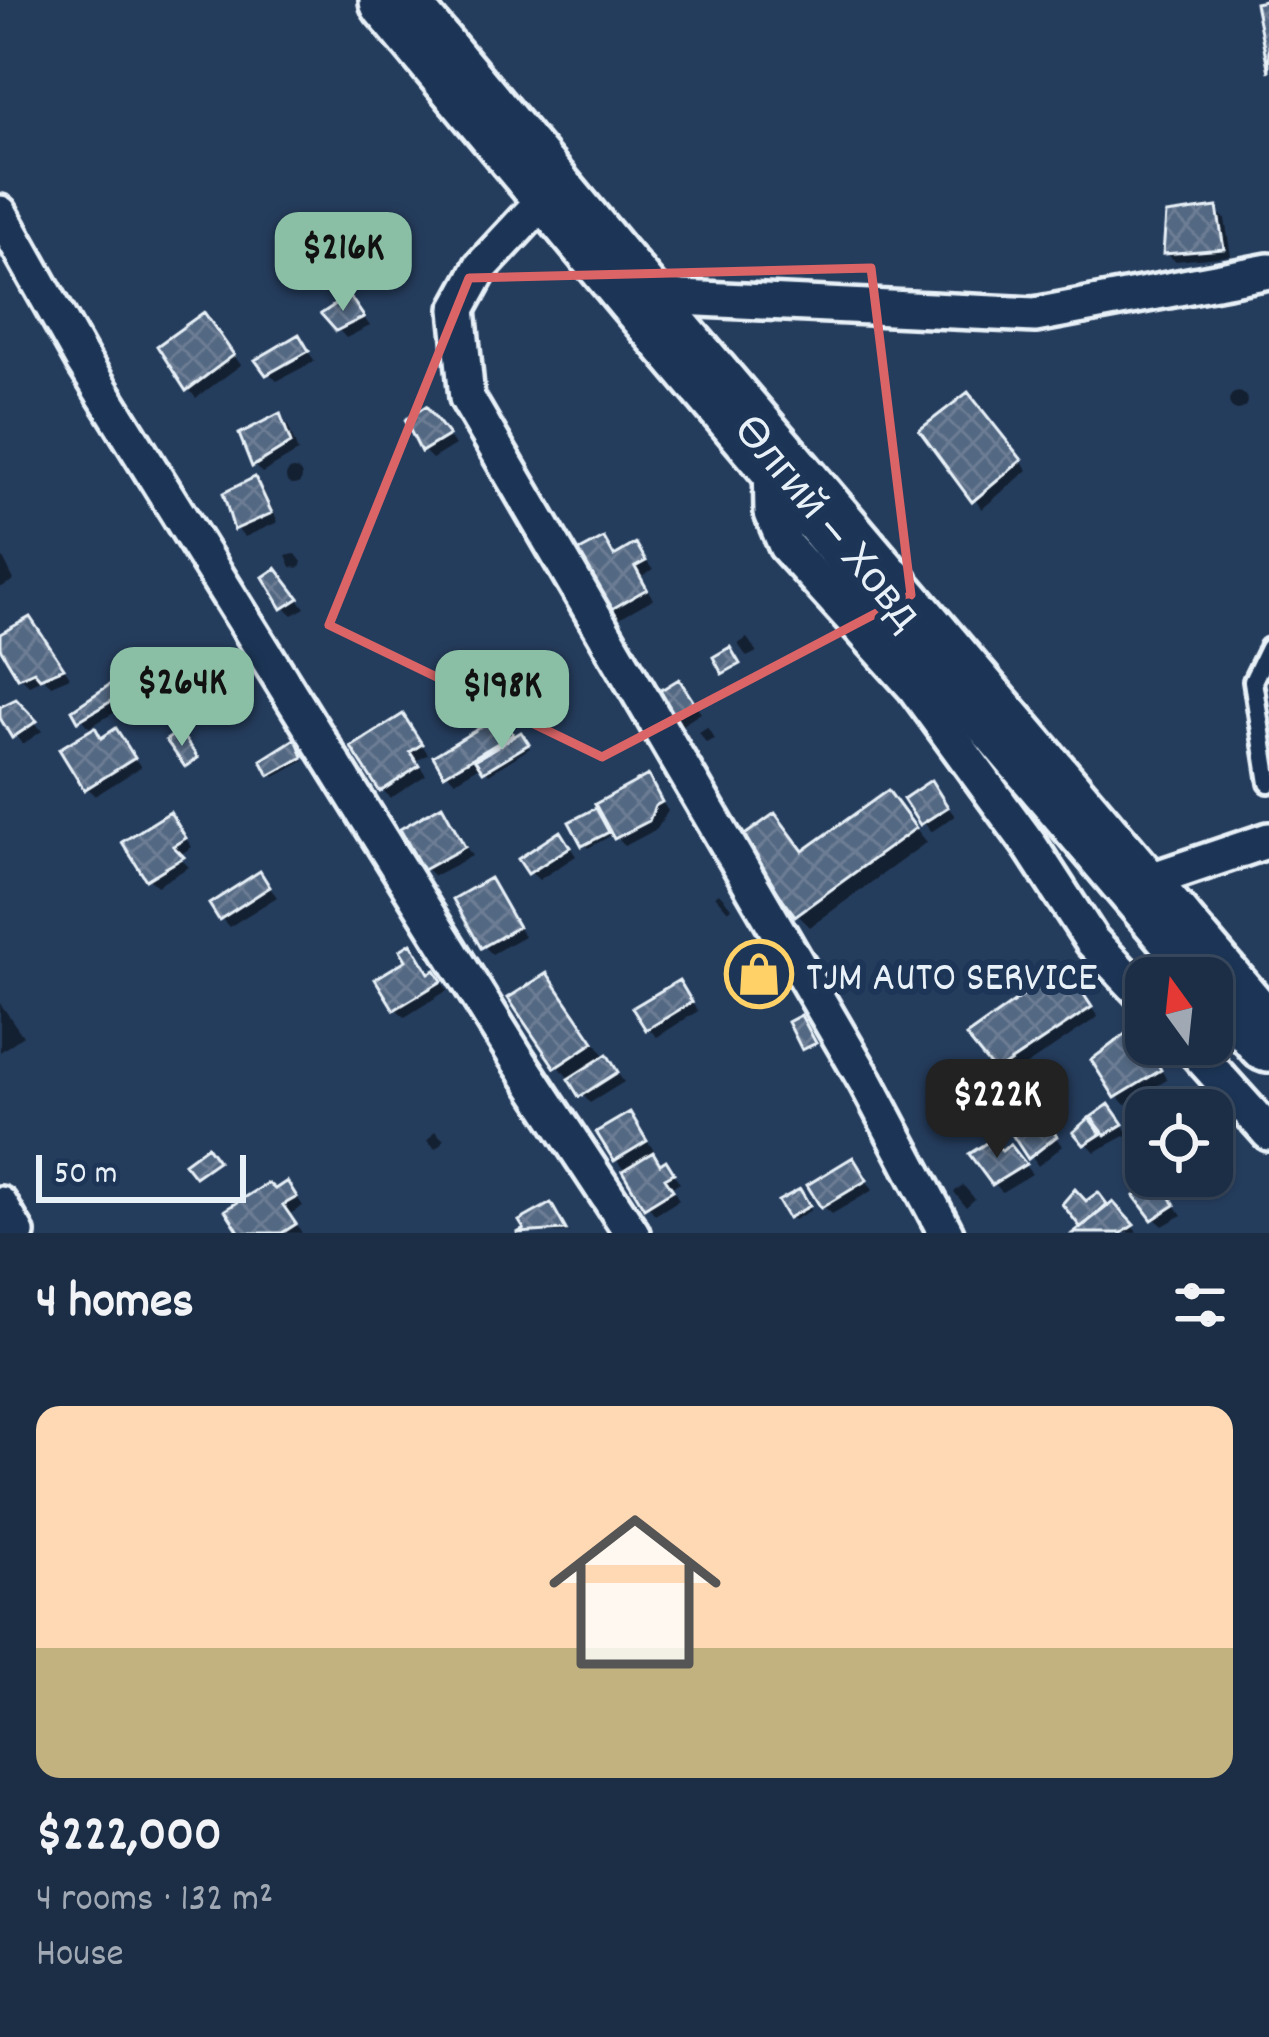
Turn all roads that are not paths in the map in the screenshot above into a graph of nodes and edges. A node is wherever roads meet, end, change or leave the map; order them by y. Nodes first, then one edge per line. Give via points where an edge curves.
1 (392, 0) edge
2 (552, 190) junction
3 (0, 213) edge
4 (1269, 271) edge
5 (638, 296) junction
6 (771, 452) junction
7 (1269, 648) edge
8 (1269, 783) edge
9 (1269, 840) edge
10 (1138, 884) junction
11 (1125, 976) edge
12 (1269, 1040) edge
13 (1208, 1065) edge
14 (1269, 1133) edge
15 (0, 1204) edge
16 (17, 1233) edge
17 (632, 1233) edge
18 (946, 1233) edge

1 - 2 highway, Өлгий — Ховд
2 - 5 highway, Өлгий — Ховд
2 - 18 street via 481,267 458,309 466,398
3 - 17 street via 83,361
4 - 5 street via 1035,315
5 - 6 highway, Өлгий — Ховд
6 - 10 highway, Өлгий — Ховд
6 - 11 street via 772,513 786,546 915,688 1092,941
7 - 8 lane via 1253,681
9 - 10 street
10 - 12 highway, Өлгий — Ховд
13 - 14 street
15 - 16 street

